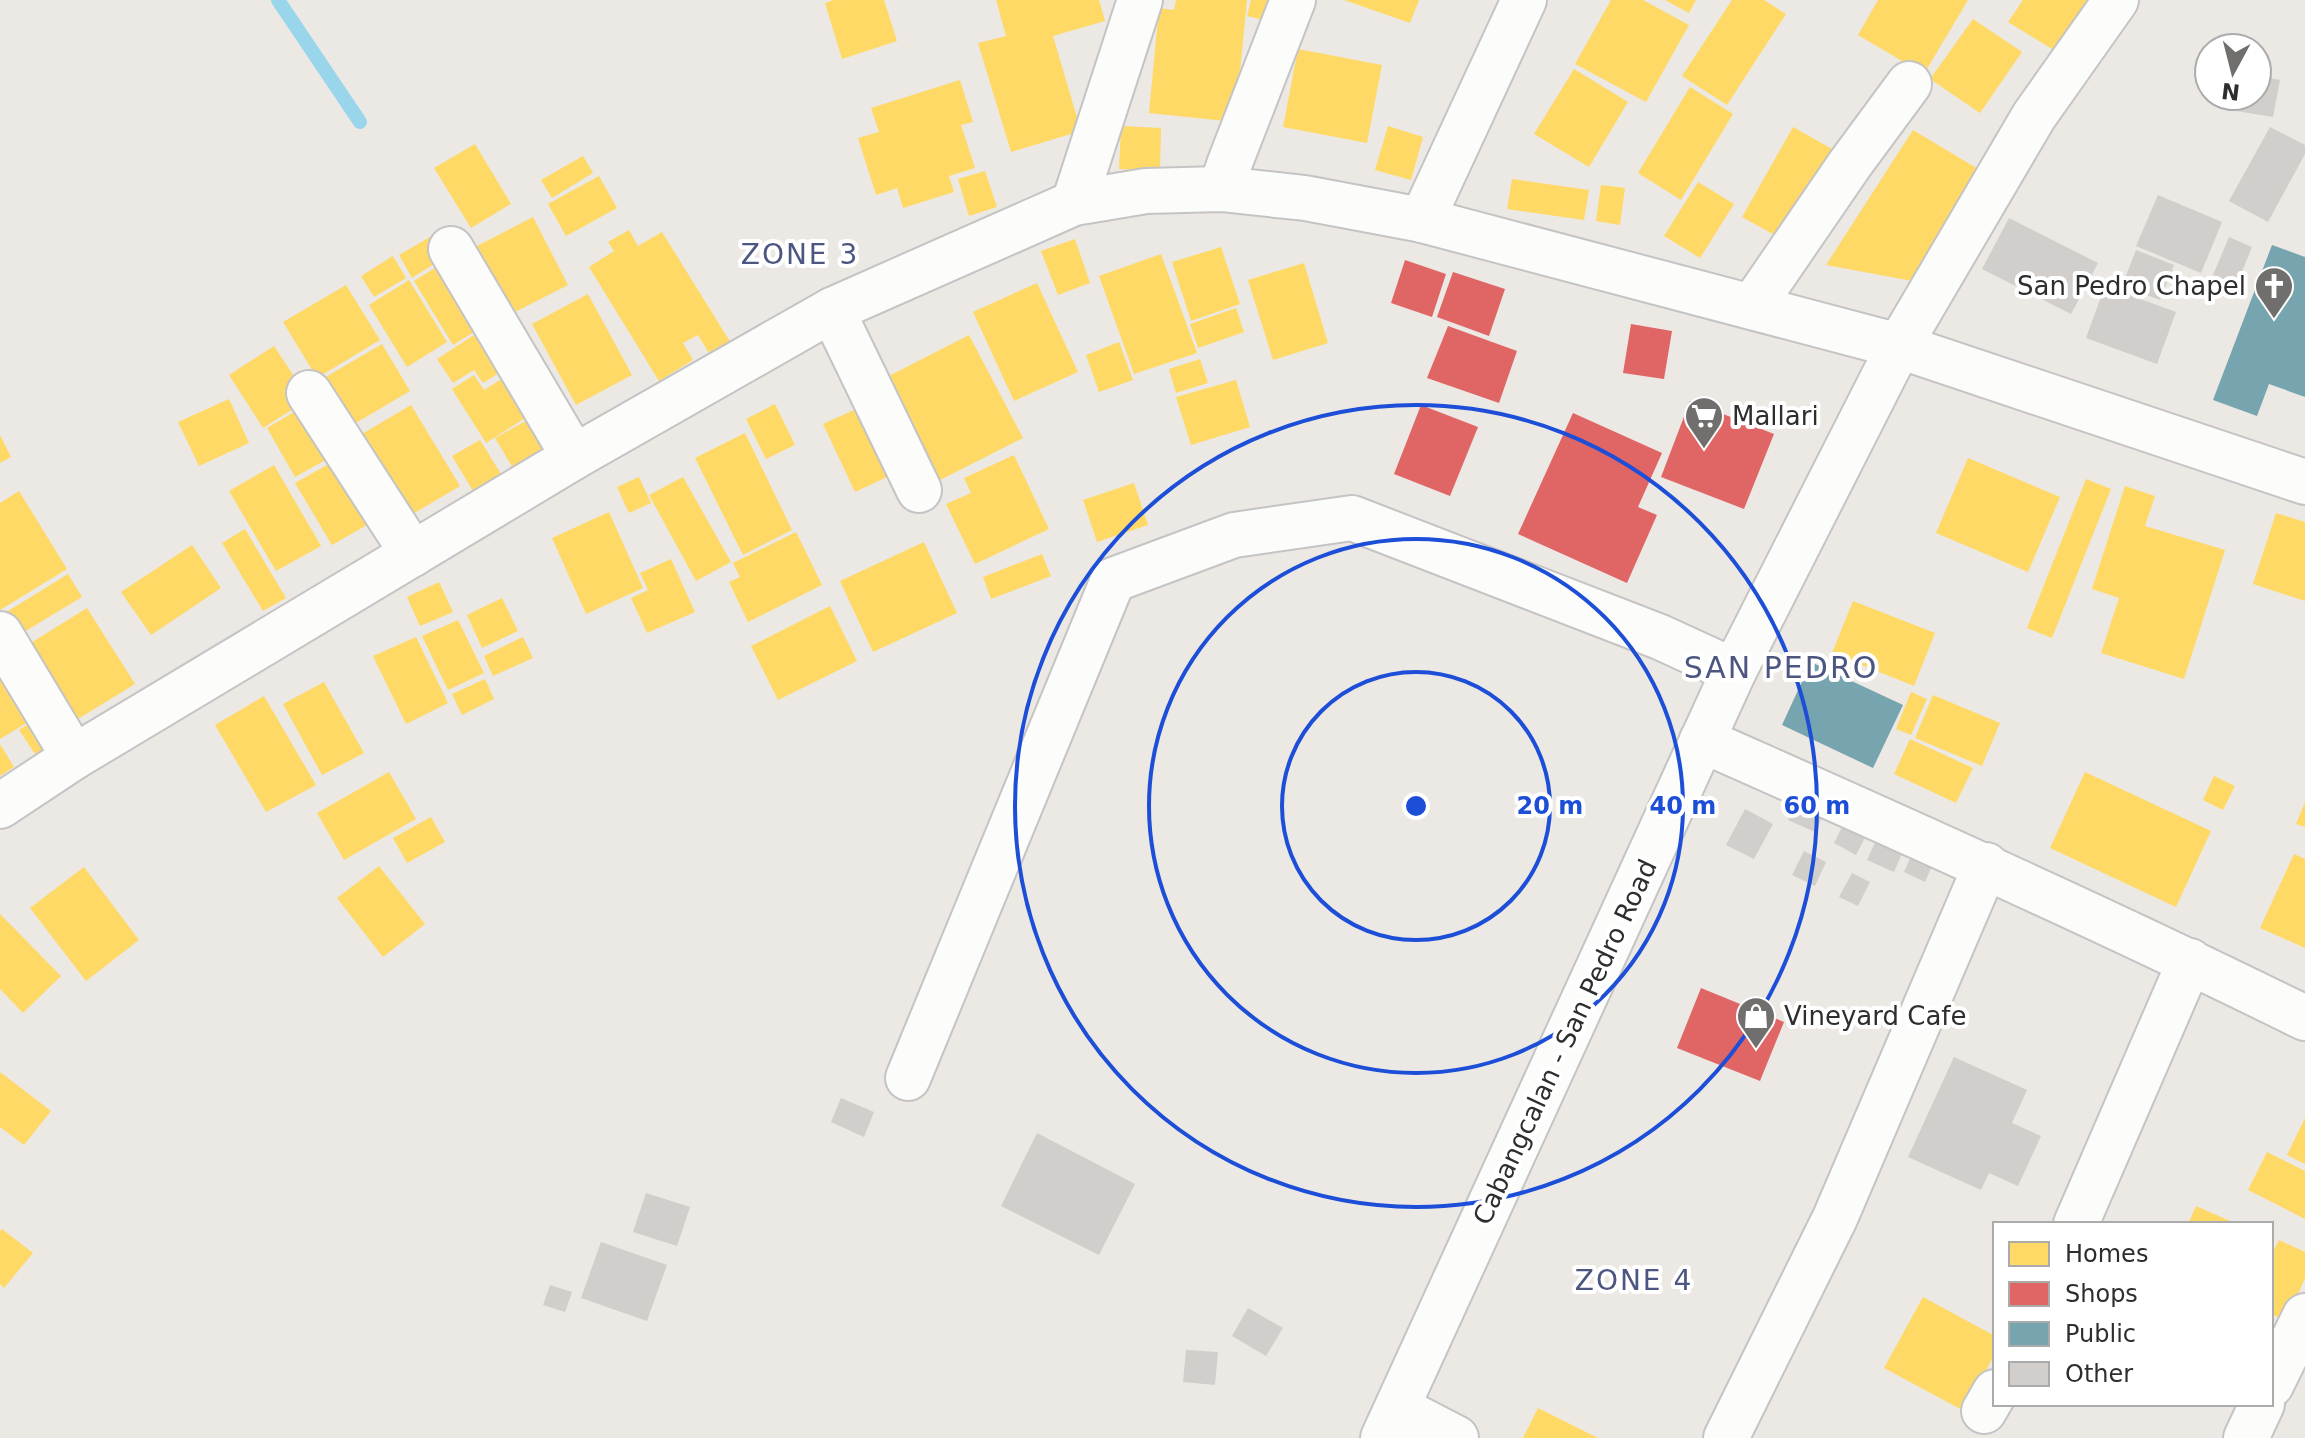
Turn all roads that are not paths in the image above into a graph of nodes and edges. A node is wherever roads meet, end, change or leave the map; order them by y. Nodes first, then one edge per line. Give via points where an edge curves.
1 (1140, 0) edge
2 (1293, 0) edge
3 (1524, 0) edge
4 (2116, 0) edge
5 (1909, 84) dead end
6 (1221, 189) junction
7 (1074, 203) junction
8 (1422, 220) junction
9 (451, 249) dead end
10 (1752, 307) junction
11 (832, 310) junction
12 (1899, 346) junction
13 (309, 393) dead end
14 (574, 457) junction
15 (2305, 482) edge
16 (919, 490) dead end
17 (413, 554) junction
18 (0, 634) edge
19 (1734, 671) junction
20 (1702, 740) junction
21 (74, 757) junction
22 (0, 806) edge
23 (1986, 865) junction
24 (2190, 961) junction
25 (2305, 1018) edge
26 (908, 1078) dead end
27 (2077, 1222) edge
28 (2305, 1316) edge
29 (2273, 1381) edge
30 (2261, 1406) edge
31 (1390, 1423) edge
32 (1456, 1438) edge
33 (1726, 1438) edge
34 (2246, 1438) edge

1 - 7 street
2 - 6 street
3 - 8 street
4 - 12 street, Cabangcalan - San Pedro Road via 2034,116
5 - 10 street
6 - 7 street via 1146,191
6 - 8 street
7 - 11 street
8 - 10 street
9 - 14 street
10 - 12 street
11 - 14 street
11 - 16 street
12 - 15 street
12 - 19 street, Cabangcalan - San Pedro Road
13 - 17 street
14 - 17 street
17 - 21 street
18 - 21 street
19 - 20 street, Cabangcalan - San Pedro Road
19 - 26 street via 1660,637 1352,518 1234,535 1113,580
20 - 23 street
20 - 31 street, Cabangcalan - San Pedro Road
21 - 22 street
23 - 24 street
23 - 33 street via 1835,1218
24 - 25 street
24 - 27 street
28 - 29 street
30 - 34 street
31 - 32 street

